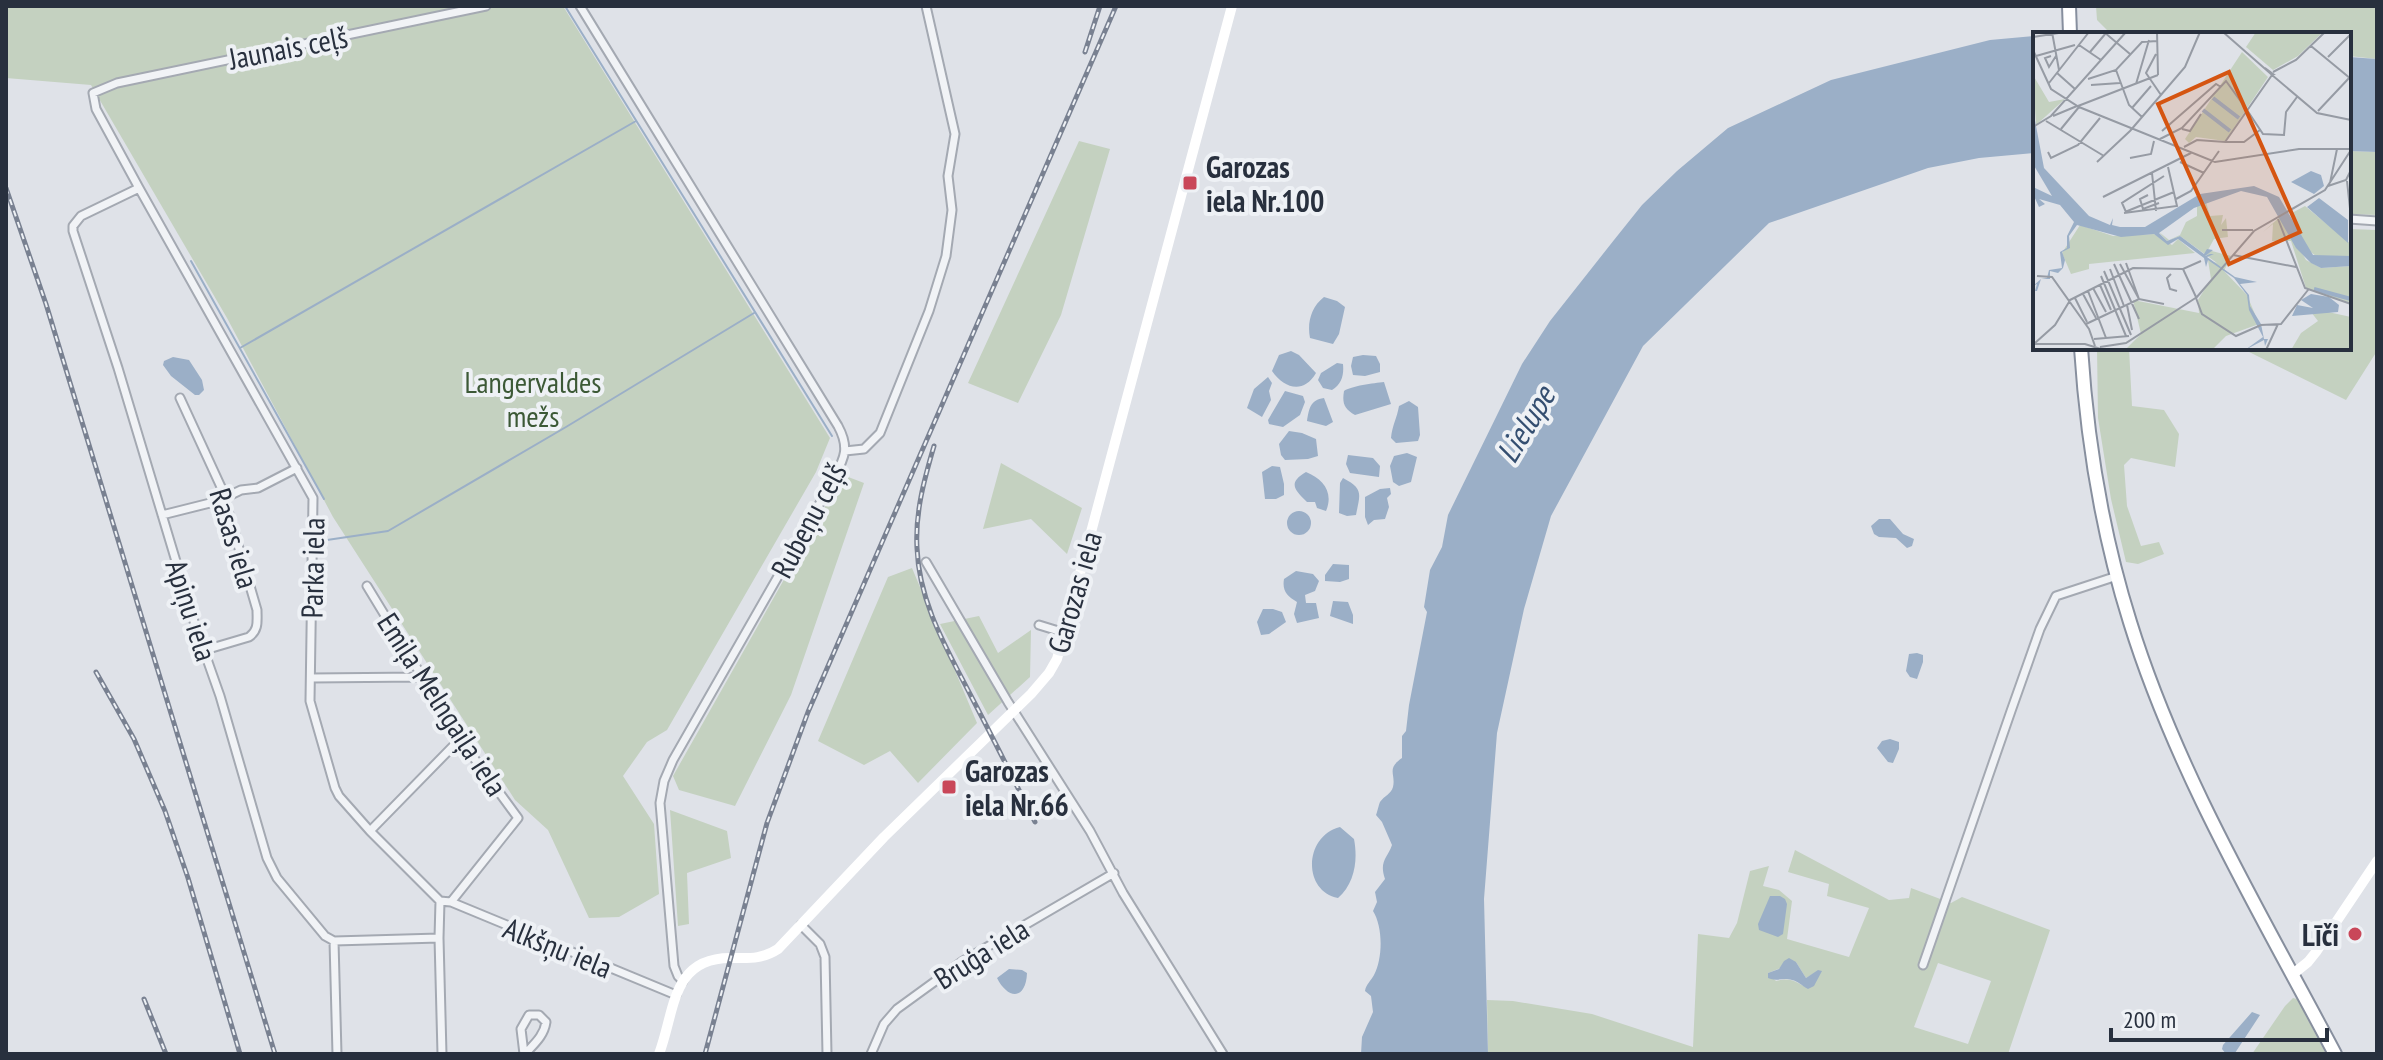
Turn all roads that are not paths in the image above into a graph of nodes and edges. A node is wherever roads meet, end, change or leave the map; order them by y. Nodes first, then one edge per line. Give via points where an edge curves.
1 (486, 6) edge
2 (580, 6) edge
3 (926, 6) edge
4 (1232, 6) edge
5 (2069, 6) edge
6 (2070, 32) edge
7 (93, 93) joint
8 (139, 188) junction
9 (2351, 219) edge
10 (2377, 221) edge
11 (2081, 350) edge
12 (180, 398) dead end
13 (845, 451) junction
14 (297, 468) junction
15 (225, 497) junction
16 (162, 515) junction
17 (926, 562) dead end
18 (2117, 576) junction
19 (367, 586) dead end
20 (1039, 625) dead end
21 (1065, 633) junction
22 (205, 650) junction
23 (421, 677) junction
24 (311, 678) junction
25 (1014, 711) junction
26 (460, 739) junction
27 (370, 831) junction
28 (2377, 861) edge
29 (1114, 873) junction
30 (440, 901) junction
31 (451, 902) junction
32 (801, 925) junction
33 (439, 938) junction
34 (334, 941) junction
35 (1923, 965) dead end
36 (2293, 974) junction
37 (683, 981) junction
38 (676, 995) junction
39 (337, 1054) edge
40 (442, 1054) edge
41 (525, 1054) edge
42 (659, 1054) edge
43 (827, 1054) edge
44 (871, 1054) edge
45 (1223, 1054) edge
46 (2335, 1054) edge

1 - 7 street, Jaunais ceļš via 117,83
2 - 13 street, Rubeņu ceļš via 838,426
3 - 13 street via 955,134 947,186 952,210 946,256 880,433 864,449
4 - 21 main road, Garozas iela
5 - 6 highway
7 - 8 street, Parka iela via 96,109
8 - 14 street, Parka iela
8 - 16 street, Apiņu iela via 81,216 73,231
9 - 10 street
11 - 18 highway via 2094,464
12 - 15 street, Rasas iela
13 - 37 street, Rubeņu ceļš via 664,781 660,811 668,904 674,966
14 - 15 street
14 - 24 street, Parka iela via 313,498
15 - 16 street
15 - 22 street, Rasas iela via 254,595 257,627 249,637
16 - 22 street, Apiņu iela
17 - 25 street
18 - 35 street via 2056,596
18 - 36 highway via 2163,713
19 - 23 street, Emiļa Melngaiļa iela
20 - 21 street
21 - 25 main road, Garozas iela via 1049,673
22 - 34 street, Apiņu iela via 267,858 277,878
23 - 24 street
23 - 26 street, Emiļa Melngaiļa iela
24 - 27 street, Parka iela via 311,708 335,788
25 - 29 street
25 - 32 main road, Garozas iela
26 - 27 street
26 - 31 street, Emiļa Melngaiļa iela via 517,822
27 - 30 street, Parka iela
28 - 36 main road via 2316,952
29 - 44 street, Bruģa iela via 963,961 897,1009
29 - 45 street
30 - 31 street, Alkšņu iela
30 - 33 street
31 - 38 street, Alkšņu iela
32 - 37 main road, Garozas iela via 770,954 704,961
32 - 43 street via 825,957
33 - 34 street
33 - 40 street
34 - 39 street
36 - 46 highway
37 - 38 main road, Garozas iela
38 - 42 main road, Garozas iela
41 - 41 street via 521,1029 529,1015 539,1015 546,1027

